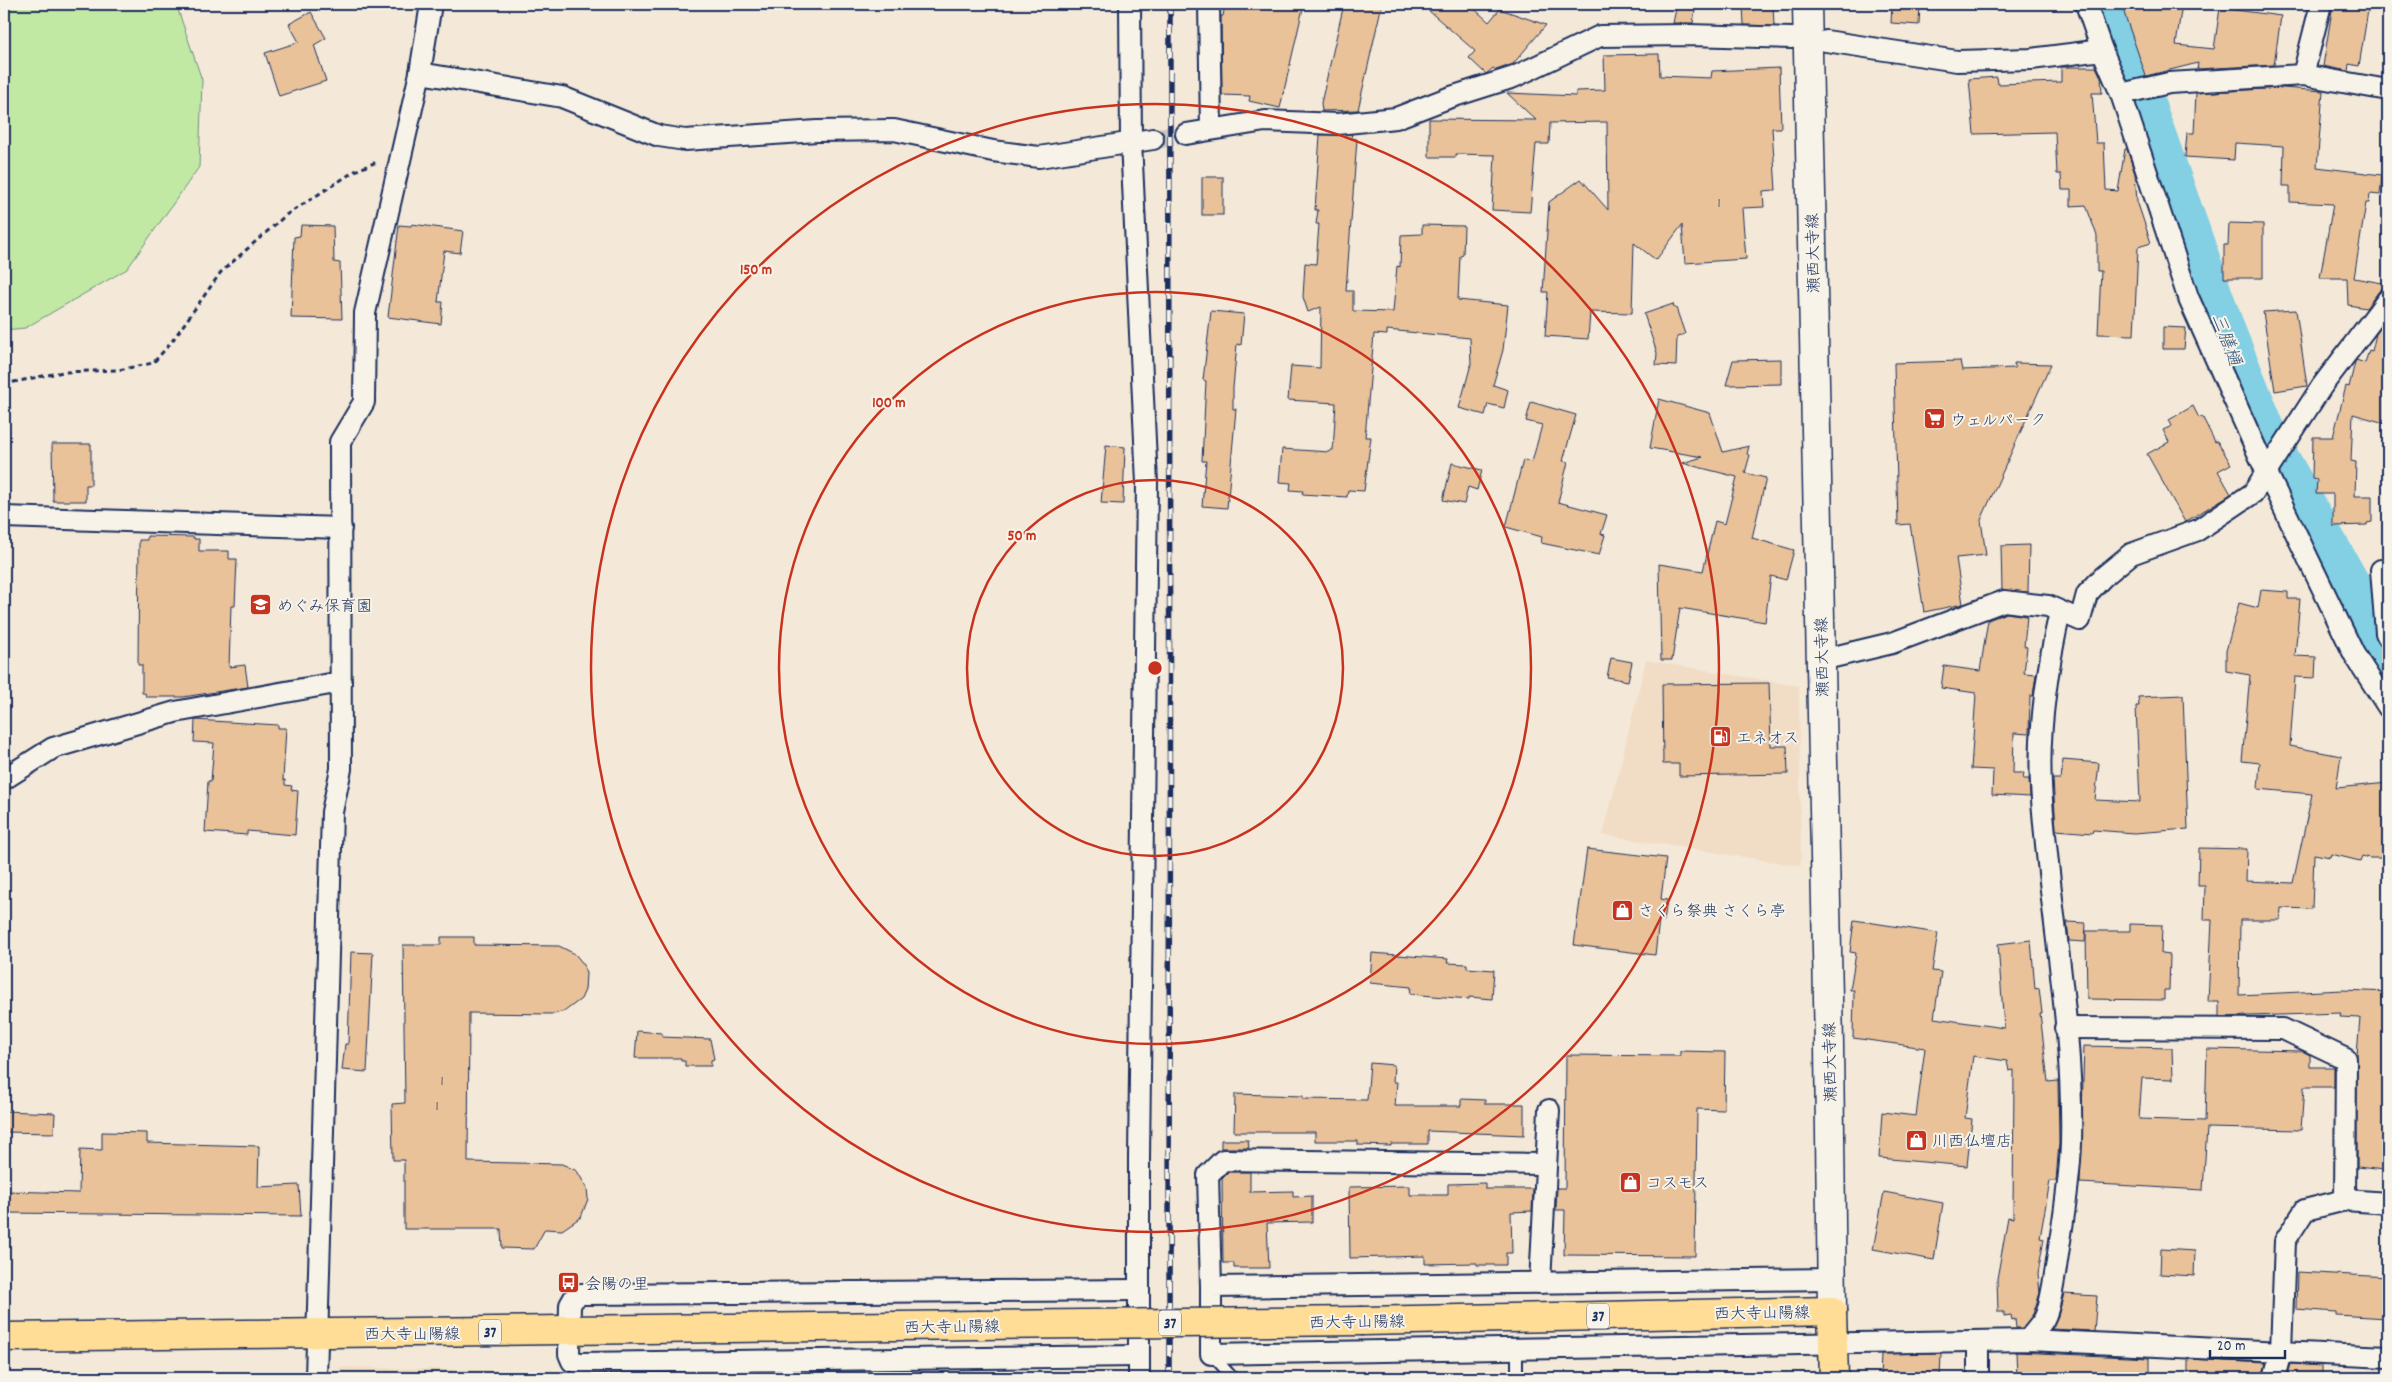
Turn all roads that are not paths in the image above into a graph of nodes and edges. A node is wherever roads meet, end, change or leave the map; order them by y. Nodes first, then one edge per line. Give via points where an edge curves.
1 (431, 4) edge
2 (1130, 4) edge
3 (1209, 4) edge
4 (1807, 4) edge
5 (2086, 4) edge
6 (2321, 4) edge
7 (1792, 38) dead end
8 (1826, 41) dead end
9 (2102, 50) junction
10 (420, 73) junction
11 (2303, 75) junction
12 (2388, 90) edge
13 (2132, 91) junction
14 (1211, 129) junction
15 (1186, 134) tunnel mouth
16 (1153, 139) tunnel mouth
17 (1131, 141) junction
18 (2388, 299) edge
19 (2273, 463) junction
20 (4, 517) edge
21 (341, 528) junction
22 (2388, 571) edge
23 (2060, 612) junction
24 (2388, 637) edge
25 (1821, 660) junction
26 (341, 682) junction
27 (2388, 707) edge
28 (4, 779) edge
29 (2065, 1028) junction
30 (1549, 1110) dead end
31 (1546, 1164) junction
32 (2345, 1200) junction
33 (2388, 1203) edge
34 (1832, 1279) junction
35 (1540, 1283) junction
36 (1211, 1288) junction
37 (1139, 1290) junction
38 (1832, 1311) junction
39 (569, 1332) junction
40 (317, 1334) junction
41 (4, 1337) edge
42 (2028, 1340) junction
43 (1978, 1342) junction
44 (1833, 1345) junction
45 (1517, 1350) junction
46 (2281, 1352) junction
47 (1211, 1354) junction
48 (1139, 1356) junction
49 (2388, 1357) edge
50 (316, 1378) edge
51 (1139, 1378) edge
52 (1233, 1378) edge
53 (1517, 1378) edge
54 (1834, 1378) edge
55 (1978, 1378) edge
56 (2274, 1378) edge

1 - 10 street
2 - 17 street
3 - 14 street
4 - 25 main road, 瀬西大寺線
5 - 9 street
6 - 11 street
7 - 14 street via 1600,36 1514,78 1396,118 1337,124 1265,121
8 - 9 street via 1958,61 2031,59
9 - 13 street
10 - 17 street via 562,97 659,136 685,140 817,131 894,130 993,151 1039,157
10 - 21 street via 365,314 364,402 340,442
11 - 12 street
11 - 13 street via 2169,84
13 - 19 street via 2188,298
14 - 15 street
16 - 17 street
17 - 37 street via 1147,484
18 - 19 street via 2322,386
19 - 23 street via 2253,493 2198,530 2131,554 2087,594 2080,620
19 - 27 street via 2354,654
20 - 21 street
21 - 26 street
22 - 24 street via 2382,570
23 - 25 street via 2048,606 2004,601 1892,643
23 - 29 street via 2043,726 2041,782
25 - 34 main road, 瀬西大寺線
26 - 28 street via 176,712 53,748
26 - 40 street via 341,769 332,812
29 - 32 street via 2283,1029 2346,1059
29 - 42 street via 2071,1143 2066,1202 2045,1317
30 - 31 street
31 - 35 street
31 - 36 street via 1223,1160 1208,1175
32 - 33 street
32 - 46 street via 2305,1210 2285,1241
34 - 35 street
34 - 38 main road, 瀬西大寺線
35 - 36 street
36 - 47 street
37 - 39 street via 582,1294 574,1298 570,1306
37 - 48 street
38 - 39 main road, 西大寺山陽線 / 37, bridge
38 - 44 main road, 西大寺山陽線
39 - 40 main road, 西大寺山陽線 / 37
39 - 48 street via 569,1354 572,1361 580,1363
40 - 41 main road, 西大寺山陽線 / 37
40 - 50 street
42 - 43 street
42 - 46 street
43 - 44 street
43 - 55 street
44 - 45 street
44 - 54 main road, 西大寺山陽線
45 - 47 street
45 - 53 lane
46 - 49 street
46 - 56 street
47 - 52 lane
48 - 51 street

